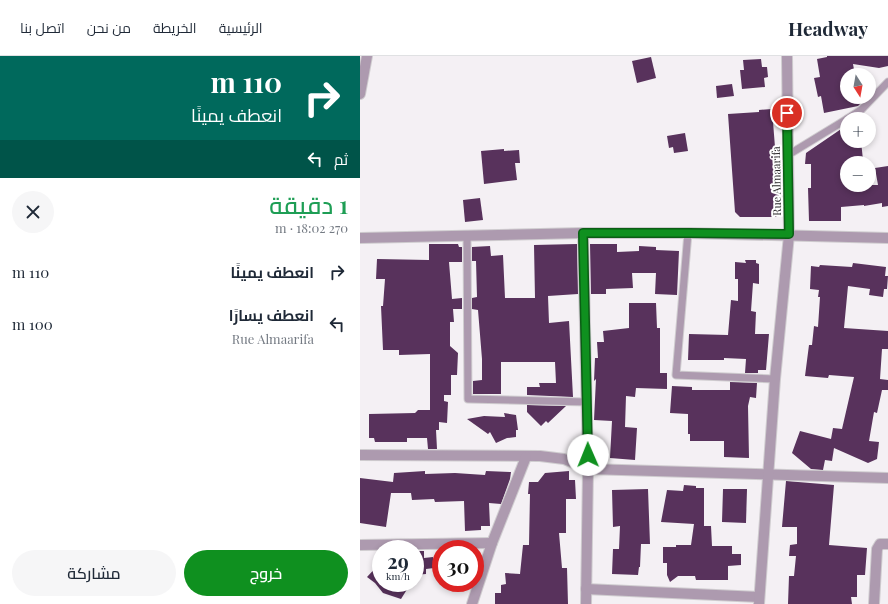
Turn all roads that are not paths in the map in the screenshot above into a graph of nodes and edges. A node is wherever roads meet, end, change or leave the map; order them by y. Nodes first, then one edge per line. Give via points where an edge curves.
1 (367, 56) edge
2 (787, 56) edge
3 (888, 82) edge
4 (360, 94) edge
5 (859, 112) edge
6 (840, 123) edge
7 (788, 155) junction
8 (583, 233) junction
9 (688, 233) junction
10 (789, 234) junction
11 (467, 235) junction
12 (360, 238) edge
13 (888, 238) edge
14 (775, 379) junction
15 (587, 402) junction
16 (360, 454) edge
17 (526, 457) junction
18 (588, 469) junction
19 (768, 475) junction
20 (888, 478) edge
21 (492, 543) junction
22 (888, 544) edge
23 (360, 545) edge
24 (586, 589) junction
25 (759, 600) edge
26 (472, 604) edge
27 (586, 604) edge
28 (874, 604) edge

1 - 4 street
2 - 7 street, Rue Almaarifa
3 - 5 lane
6 - 7 lane
7 - 10 street, Rue Almaarifa
8 - 9 street
8 - 11 street
8 - 15 street
9 - 10 street
9 - 14 lane via 676,374
10 - 13 street
10 - 14 street, Rue Almaarifa
11 - 12 street
11 - 15 lane via 468,399
14 - 19 street, Rue Almaarifa
15 - 18 street
16 - 17 street
17 - 18 street via 564,459
17 - 21 street
18 - 19 street
18 - 24 street
19 - 20 street
19 - 25 street, Rue Almaarifa
21 - 23 street
21 - 26 street
22 - 28 street via 880,544 877,549
24 - 25 street
24 - 27 street

